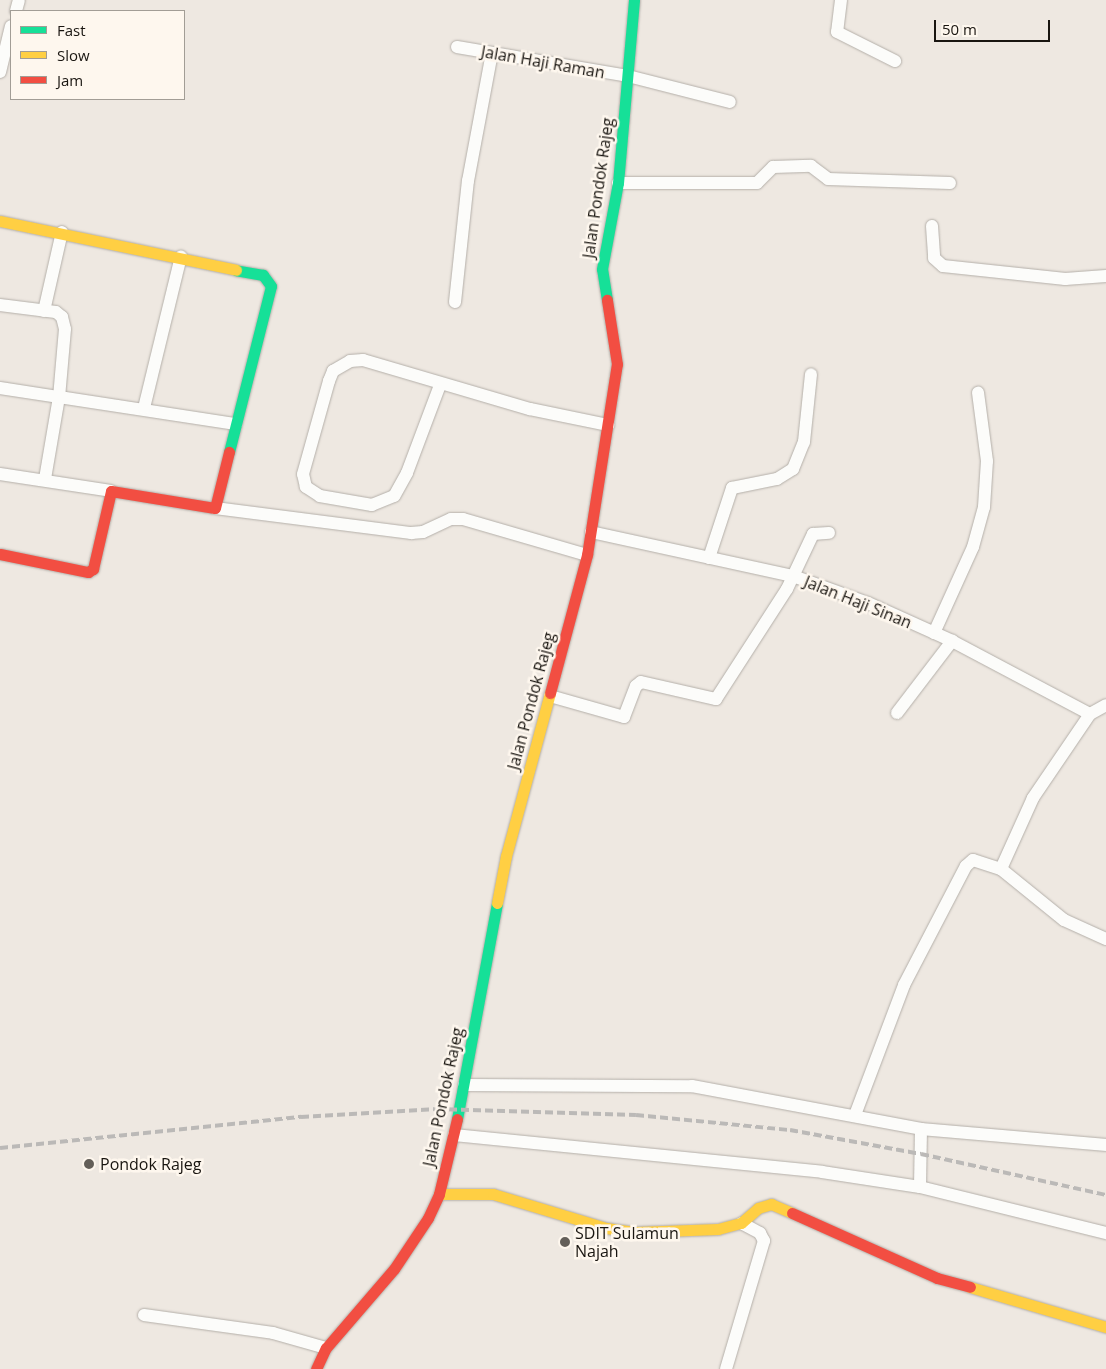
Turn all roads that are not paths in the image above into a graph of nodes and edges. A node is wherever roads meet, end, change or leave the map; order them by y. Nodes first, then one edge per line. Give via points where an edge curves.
1 (634, 0) edge
2 (841, 0) edge
3 (10, 30) edge
4 (457, 47) dead end
5 (492, 54) junction
6 (895, 61) dead end
7 (0, 72) edge
8 (628, 76) junction
9 (730, 102) dead end
10 (618, 183) junction
11 (950, 183) dead end
12 (0, 221) edge
13 (932, 226) dead end
14 (62, 232) junction
15 (181, 256) junction
16 (1106, 276) edge
17 (455, 302) dead end
18 (0, 305) edge
19 (44, 311) junction
20 (811, 374) dead end
21 (440, 385) junction
22 (0, 388) edge
23 (978, 393) dead end
24 (59, 397) junction
25 (144, 408) junction
26 (236, 424) junction
27 (608, 425) junction
28 (0, 474) edge
29 (45, 479) junction
30 (111, 491) junction
31 (215, 508) junction
32 (591, 532) junction
33 (829, 533) dead end
34 (0, 554) edge
35 (587, 555) junction
36 (709, 558) junction
37 (793, 576) junction
38 (934, 633) junction
39 (952, 641) junction
40 (550, 696) junction
41 (1106, 705) edge
42 (897, 712) dead end
43 (1090, 714) junction
44 (1001, 869) junction
45 (1106, 939) edge
46 (464, 1085) junction
47 (855, 1116) junction
48 (921, 1129) junction
49 (454, 1135) junction
50 (1106, 1145) edge
51 (920, 1187) junction
52 (438, 1194) junction
53 (741, 1223) junction
54 (1106, 1232) edge
55 (144, 1314) dead end
56 (1106, 1328) edge
57 (326, 1348) junction
58 (316, 1369) edge
59 (726, 1369) edge

1 - 8 street, Jalan Pondok Rajeg
2 - 6 street via 837,32
3 - 7 street
4 - 5 street, Jalan Haji Raman
5 - 8 street, Jalan Haji Raman
5 - 17 street via 468,181
8 - 9 street, Jalan Haji Raman
8 - 10 street, Jalan Pondok Rajeg
10 - 11 street via 758,183 773,167 811,166 828,179
10 - 27 street, Jalan Pondok Rajeg via 602,269 617,364
12 - 14 street
13 - 16 street via 934,258 943,266 1065,279
14 - 15 street
14 - 19 street
15 - 25 street
15 - 26 street via 263,275 271,286
18 - 19 street
19 - 24 street via 56,312 62,317 65,329
20 - 36 street via 804,442 793,469 776,479 732,488
21 - 21 street via 407,473 394,496 372,505 320,496 306,487 303,474 328,381 341,364 363,360
21 - 27 street via 538,411
22 - 24 street
23 - 38 street via 987,461 984,506 973,547
24 - 25 street
24 - 29 street
25 - 26 street
26 - 31 street
27 - 32 street, Jalan Pondok Rajeg
28 - 29 street
29 - 30 street
30 - 31 street
30 - 34 street via 93,569 88,572
31 - 35 street via 411,533 423,532 451,519 463,519
32 - 35 street, Jalan Pondok Rajeg
32 - 36 street, Jalan Haji Sinan
33 - 37 street via 813,534
35 - 40 street, Jalan Pondok Rajeg
36 - 37 street, Jalan Haji Sinan
37 - 38 street, Jalan Haji Sinan via 868,602
37 - 40 street via 716,699 641,682 636,686 624,717
38 - 39 street, Jalan Haji Sinan
39 - 42 street
39 - 43 street, Jalan Haji Sinan
40 - 46 street, Jalan Pondok Rajeg via 506,856
41 - 43 street
43 - 44 street via 1033,798
44 - 45 street via 1064,920
44 - 47 street via 973,860 966,866 904,985
46 - 47 street via 692,1086
46 - 49 street, Jalan Pondok Rajeg
47 - 48 street
48 - 50 street
48 - 51 street
49 - 51 street via 822,1172
49 - 52 street, Jalan Pondok Rajeg
51 - 54 street
52 - 53 street via 493,1194 606,1228 636,1232 718,1229
52 - 57 street, Jalan Pondok Rajeg via 428,1218 394,1268
53 - 56 street via 758,1208 771,1204 937,1278
53 - 59 street via 760,1233 764,1242
55 - 57 street via 272,1333
57 - 58 street, Jalan Pondok Rajeg

